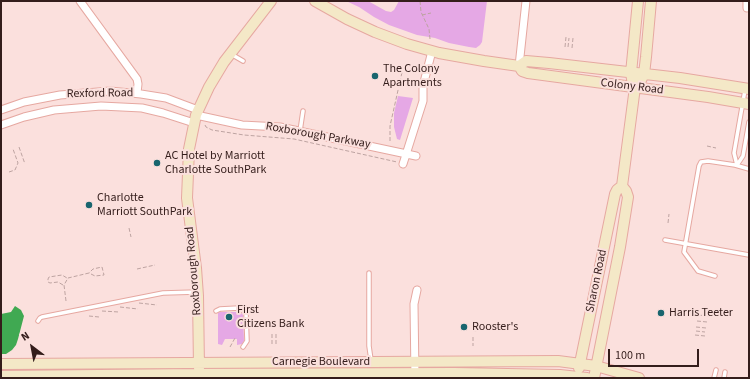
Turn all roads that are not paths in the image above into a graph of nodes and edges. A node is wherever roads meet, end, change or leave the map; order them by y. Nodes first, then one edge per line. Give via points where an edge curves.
1 (80, 1) edge
2 (271, 1) edge
3 (315, 1) edge
4 (526, 1) edge
5 (638, 1) edge
6 (651, 1) edge
7 (432, 51) junction
8 (230, 53) junction
9 (243, 62) dead end
10 (519, 66) junction
11 (631, 73) junction
12 (644, 74) junction
13 (635, 87) junction
14 (747, 89) edge
15 (137, 93) junction
16 (746, 103) edge
17 (1, 110) edge
18 (304, 111) dead end
19 (198, 118) junction
20 (749, 122) edge
21 (1, 125) edge
22 (748, 129) edge
23 (300, 131) junction
24 (406, 153) junction
25 (416, 156) dead end
26 (400, 163) road end
27 (736, 165) junction
28 (749, 169) edge
29 (622, 186) junction
30 (614, 197) junction
31 (665, 240) dead end
32 (686, 244) junction
33 (749, 254) edge
34 (617, 260) junction
35 (369, 273) dead end
36 (715, 276) dead end
37 (417, 290) dead end
38 (198, 292) junction
39 (216, 311) dead end
40 (38, 321) dead end
41 (243, 347) dead end
42 (371, 362) junction
43 (414, 362) junction
44 (199, 363) junction
45 (580, 363) junction
46 (1, 364) edge
47 (73, 364) junction
48 (596, 366) junction
49 (716, 370) dead end
50 (725, 372) dead end
51 (162, 374) junction
52 (234, 374) junction
53 (415, 375) edge
54 (432, 375) edge
55 (1, 376) edge
56 (200, 376) edge
57 (45, 377) edge
58 (73, 377) edge
59 (100, 377) edge
60 (580, 377) edge
61 (176, 378) edge
62 (222, 378) edge
63 (594, 378) edge
64 (639, 378) edge
65 (714, 378) edge
66 (724, 378) edge

1 - 15 street via 137,79
2 - 8 street, Roxborough Road
3 - 7 street, Colony Road via 375,32
4 - 10 street
5 - 11 street, Sharon Road
6 - 12 street, Sharon Road
7 - 10 street, Colony Road
7 - 24 street via 423,86 423,101
8 - 9 lane
8 - 19 street, Roxborough Road via 203,98
10 - 11 street, Colony Road via 526,61
10 - 13 street, Colony Road via 524,72
11 - 12 street, Colony Road
11 - 13 street, Sharon Road
12 - 13 street, Sharon Road
12 - 14 street, Colony Road
13 - 16 street, Colony Road
13 - 29 street, Sharon Road
14 - 16 lane
15 - 17 street, Rexford Road via 110,91 68,94
15 - 19 street, Rexford Road via 166,98
16 - 27 lane via 734,153
18 - 23 lane
19 - 21 street, Rexford Road via 142,108 101,106 68,108 24,117
19 - 23 street, Roxborough Parkway
19 - 38 street, Roxborough Road via 189,149 186,188
20 - 22 lane
22 - 27 lane via 743,156
23 - 24 street, Roxborough Parkway
24 - 25 street, Roxborough Parkway
24 - 26 street
27 - 28 lane
27 - 32 lane via 708,161 700,164
29 - 30 street, Sharon Road
29 - 34 street, Sharon Road via 628,197
30 - 34 street via 620,201 614,254
30 - 45 street, Sharon Road
31 - 32 lane
32 - 33 lane
32 - 36 lane via 685,254 696,269 701,273
34 - 48 street, Sharon Road
35 - 42 lane
37 - 43 street via 414,304
38 - 40 lane via 163,293 42,317
38 - 44 street, Roxborough Road
39 - 41 lane via 239,308 246,313 246,341
42 - 43 street, Carnegie Boulevard
42 - 44 street, Carnegie Boulevard
43 - 45 street, Carnegie Boulevard
43 - 53 street
44 - 47 street, Carnegie Boulevard
44 - 56 street, Roxborough Road
45 - 48 street, Carnegie Boulevard
45 - 60 street, Sharon Road
46 - 47 street, Carnegie Boulevard
47 - 58 lane
47 - 58 lane
48 - 63 street, Sharon Road
48 - 64 street, Carnegie Boulevard
49 - 65 lane
50 - 66 lane
51 - 56 street, Carnegie Boulevard
51 - 59 street, Carnegie Boulevard
51 - 61 street
52 - 53 street, Carnegie Boulevard
52 - 56 street, Carnegie Boulevard
52 - 62 street
53 - 54 street, Carnegie Boulevard
54 - 60 street, Carnegie Boulevard
55 - 57 street, Carnegie Boulevard
57 - 58 street, Carnegie Boulevard
58 - 59 street, Carnegie Boulevard

